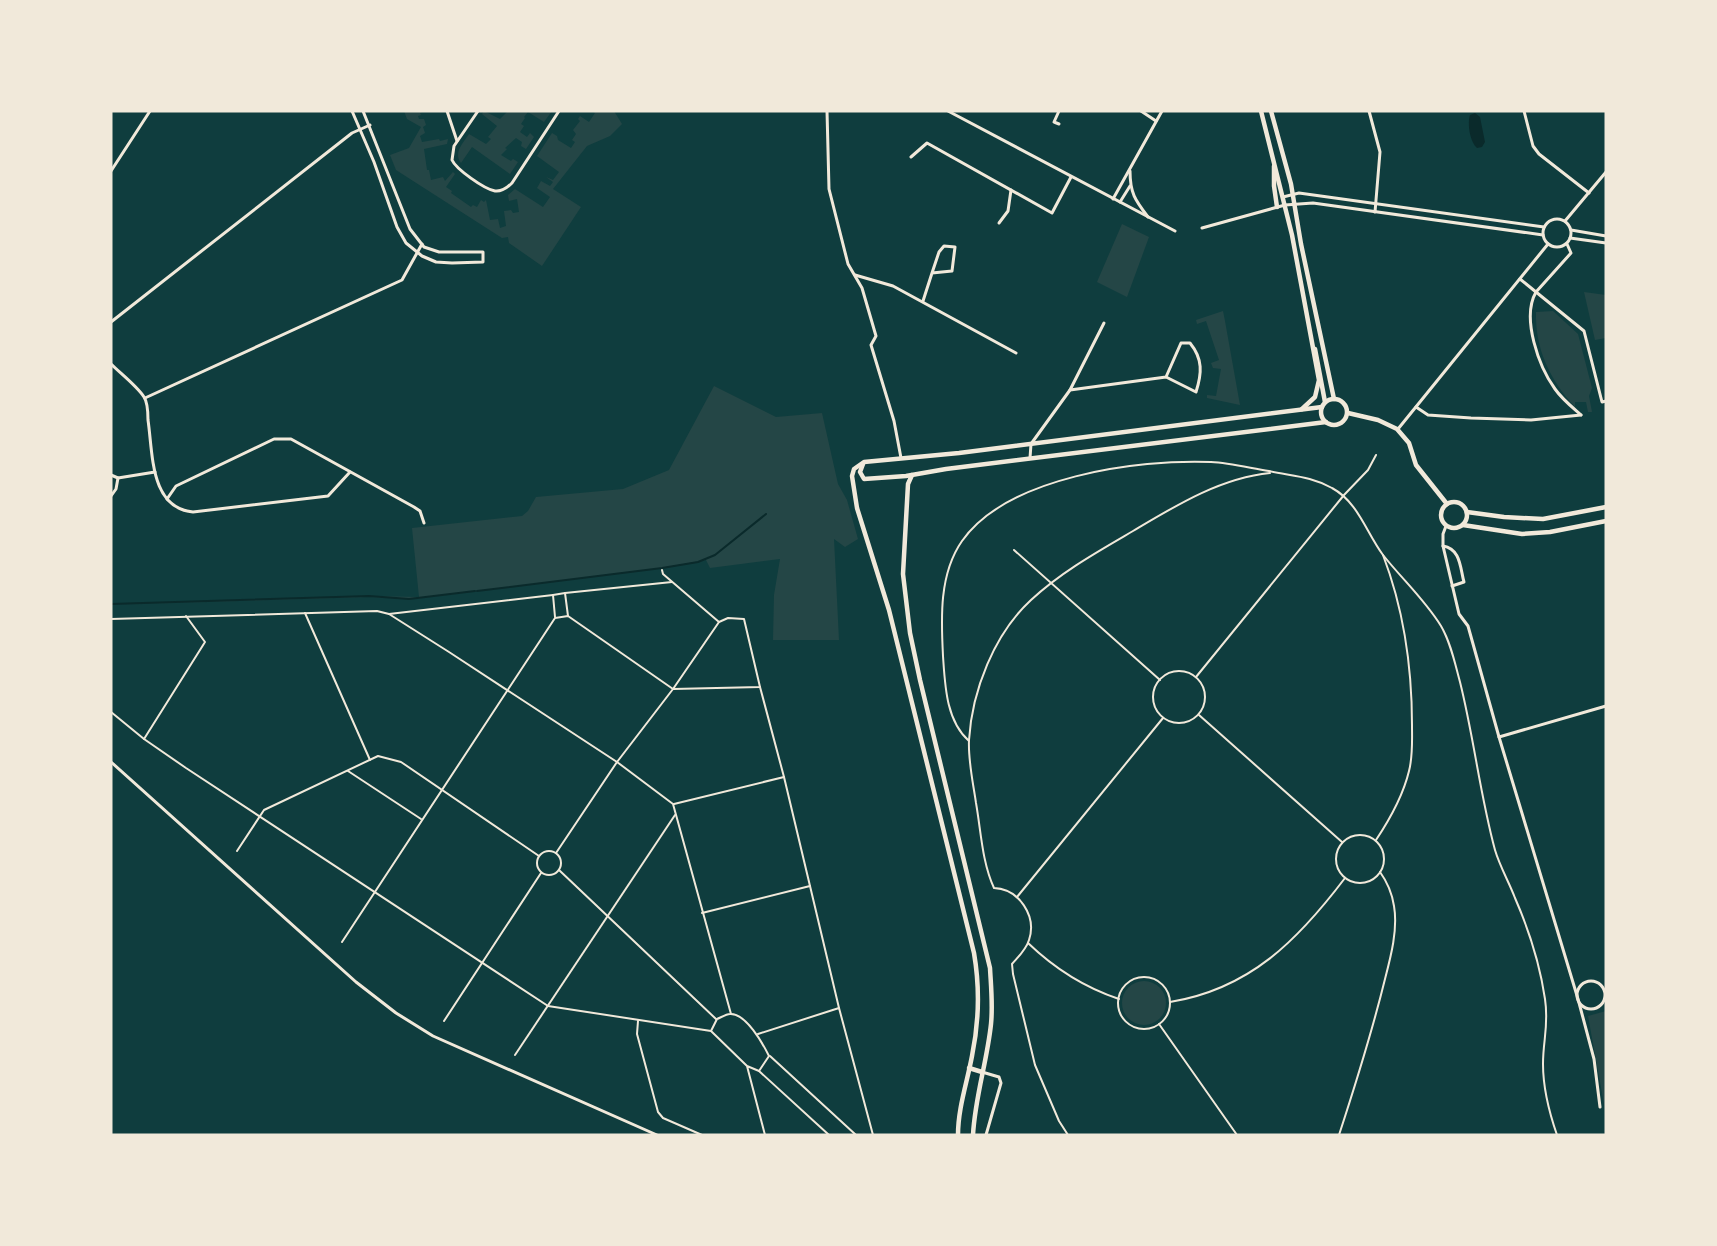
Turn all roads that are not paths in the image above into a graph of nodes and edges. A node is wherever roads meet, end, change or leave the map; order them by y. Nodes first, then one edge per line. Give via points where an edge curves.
1 (150, 111) edge
2 (352, 111) edge
3 (363, 111) edge
4 (447, 111) edge
5 (478, 111) edge
6 (559, 111) edge
7 (827, 111) edge
8 (948, 111) edge
9 (1059, 111) edge
10 (1141, 111) edge
11 (1162, 111) edge
12 (1261, 111) edge
13 (1271, 111) edge
14 (1369, 111) edge
15 (1524, 111) edge
16 (1156, 121) junction
17 (1059, 124) dead end
18 (370, 125) junction
19 (360, 129) junction
20 (457, 141) junction
21 (911, 157) dead end
22 (1274, 160) junction
23 (1130, 170) junction
24 (111, 171) edge
25 (1606, 172) edge
26 (1071, 177) junction
27 (1130, 186) junction
28 (1011, 190) junction
29 (1589, 193) junction
30 (1293, 194) junction
31 (1283, 197) junction
32 (1113, 199) junction
33 (1120, 202) junction
34 (1294, 204) junction
35 (1375, 204) junction
36 (1285, 205) junction
37 (1277, 207) junction
38 (1375, 212) junction
39 (1148, 217) junction
40 (1565, 221) junction
41 (999, 223) dead end
42 (1544, 226) junction
43 (1202, 228) dead end
44 (1571, 230) junction
45 (1175, 231) dead end
46 (1543, 234) junction
47 (1606, 236) edge
48 (1570, 238) junction
49 (1606, 243) edge
50 (422, 244) junction
51 (1548, 244) junction
52 (1567, 244) junction
53 (418, 252) junction
54 (932, 273) junction
55 (855, 275) junction
56 (1520, 279) junction
57 (1536, 292) junction
58 (923, 301) junction
59 (111, 322) edge
60 (1104, 323) dead end
61 (1313, 341) junction
62 (1016, 353) dead end
63 (111, 364) edge
64 (1166, 377) junction
65 (1070, 390) junction
66 (145, 398) junction
67 (1334, 399) junction
68 (1606, 401) edge
69 (1326, 402) junction
70 (1322, 407) junction
71 (1416, 407) junction
72 (1299, 410) junction
73 (1348, 412) junction
74 (1326, 422) junction
75 (1397, 429) junction
76 (1031, 444) junction
77 (944, 454) junction
78 (1376, 455) dead end
79 (902, 458) junction
80 (1030, 460) junction
81 (864, 462) junction
82 (946, 469) junction
83 (155, 472) junction
84 (350, 472) junction
85 (1273, 472) junction
86 (111, 475) edge
87 (912, 475) junction
88 (118, 477) junction
89 (1344, 495) junction
90 (111, 496) edge
91 (167, 499) junction
92 (1447, 504) junction
93 (1606, 507) edge
94 (1467, 512) junction
95 (1606, 521) edge
96 (424, 523) dead end
97 (1463, 525) junction
98 (1446, 526) junction
99 (1443, 546) junction
100 (1014, 550) dead end
101 (1382, 553) junction
102 (663, 570) dead end
103 (672, 582) junction
104 (1051, 583) junction
105 (1452, 586) junction
106 (565, 593) junction
107 (553, 595) junction
108 (305, 613) junction
109 (389, 614) junction
110 (186, 616) junction
111 (568, 616) junction
112 (555, 618) junction
113 (111, 619) edge
114 (719, 622) junction
115 (1196, 677) junction
116 (1160, 680) junction
117 (760, 687) junction
118 (673, 689) junction
119 (508, 690) junction
120 (1606, 706) edge
121 (111, 712) edge
122 (1199, 715) junction
123 (1163, 718) junction
124 (1499, 737) junction
125 (144, 740) junction
126 (969, 741) junction
127 (370, 760) junction
128 (111, 762) edge
129 (617, 762) junction
130 (348, 771) junction
131 (784, 777) junction
132 (441, 790) junction
133 (673, 804) junction
134 (676, 814) junction
135 (259, 816) junction
136 (422, 820) junction
137 (1376, 840) junction
138 (1342, 842) junction
139 (237, 851) dead end
140 (556, 853) junction
141 (539, 856) junction
142 (559, 870) junction
143 (1380, 872) junction
144 (542, 873) junction
145 (1345, 878) junction
146 (810, 886) junction
147 (374, 893) junction
148 (1017, 897) junction
149 (702, 913) junction
150 (607, 917) junction
151 (342, 942) dead end
152 (1028, 943) junction
153 (483, 963) junction
154 (1119, 999) junction
155 (1578, 999) junction
156 (1170, 1002) junction
157 (548, 1006) junction
158 (838, 1008) junction
159 (731, 1014) junction
160 (717, 1019) junction
161 (444, 1021) dead end
162 (638, 1021) junction
163 (1159, 1024) junction
164 (711, 1032) junction
165 (757, 1034) junction
166 (515, 1055) dead end
167 (769, 1056) junction
168 (747, 1066) junction
169 (969, 1068) junction
170 (759, 1071) junction
171 (982, 1072) junction
172 (1600, 1107) dead end
173 (657, 1135) edge
174 (702, 1135) edge
175 (765, 1135) edge
176 (830, 1135) edge
177 (856, 1135) edge
178 (873, 1135) edge
179 (958, 1135) edge
180 (973, 1135) edge
181 (986, 1135) edge
182 (1068, 1135) edge
183 (1237, 1135) edge
184 (1339, 1135) edge
185 (1557, 1135) edge

1 - 24 street
2 - 19 street
3 - 18 street
4 - 20 street
5 - 20 street
6 - 20 street via 512,183 502,190 488,188 457,168 451,154
7 - 55 street via 829,189 848,264
8 - 26 street
9 - 17 street via 1054,122
10 - 16 street
11 - 16 street
12 - 22 main road
13 - 30 main road
14 - 35 street via 1380,152
15 - 29 street via 1533,146 1539,154
16 - 23 street
18 - 19 street
18 - 50 street via 410,229
19 - 53 street via 397,226 406,243
19 - 59 street
21 - 28 street via 927,143
22 - 31 main road
22 - 37 main road
23 - 27 street
23 - 32 street
25 - 29 street
26 - 28 street via 1052,213
26 - 32 street
27 - 33 street
27 - 39 street
28 - 41 street via 1008,211
29 - 40 street
30 - 31 street
30 - 34 main road
30 - 35 street
31 - 36 main road
32 - 33 street
33 - 39 street
34 - 36 street
34 - 38 street
34 - 67 main road
35 - 38 street
35 - 42 street
36 - 37 street
36 - 61 main road
37 - 43 street
38 - 46 street
39 - 45 street
40 - 42 street via 1552,219
40 - 44 street
42 - 46 street
44 - 47 street
44 - 48 street
46 - 51 street
48 - 49 street
48 - 52 street
50 - 53 street
50 - 53 street via 439,252 483,252 483,262 436,262
51 - 52 street
51 - 56 street
52 - 57 street via 1571,253
53 - 66 street via 402,280 394,285
54 - 54 street via 944,246 955,248 952,271
54 - 58 street
55 - 58 street via 893,286
55 - 79 street via 876,336 872,345
56 - 57 street
56 - 71 street
57 - 68 street via 1584,331 1602,402
57 - 71 street via 1531,321 1537,356 1554,388 1581,415 1532,420 1471,418 1428,415
58 - 62 street
60 - 65 street
61 - 69 main road
61 - 72 main road via 1318,390 1311,402
63 - 66 street
64 - 64 street via 1196,392 1201,365 1190,343 1181,343
64 - 65 street
65 - 76 street
66 - 83 street
67 - 69 main road
67 - 73 main road via 1342,401
69 - 70 main road
70 - 72 main road
70 - 74 main road via 1321,415
71 - 75 street
72 - 76 main road
73 - 74 main road via 1341,423
73 - 75 main road
74 - 80 main road
75 - 92 main road via 1409,444 1416,465
76 - 77 main road
76 - 80 street
77 - 79 main road
77 - 82 main road
78 - 89 street via 1368,470
79 - 81 main road
80 - 82 main road
81 - 87 main road via 860,472 864,479
81 - 169 main road via 854,469 852,476 857,508 889,610 974,953 979,999
82 - 87 main road
83 - 88 street
83 - 91 street
84 - 91 street via 328,496 194,512 181,511
84 - 91 street via 291,439 274,439 176,486
84 - 96 street via 420,511
85 - 89 street via 1318,481
85 - 104 street via 1223,483 1164,512
85 - 126 street via 1214,462 1102,470 1036,488 982,520 959,545 946,575 942,626 950,710 960,733
86 - 88 street
87 - 171 main road via 904,545 905,599 920,680 990,968 991,1025
88 - 90 street
89 - 101 street
89 - 115 street
92 - 94 main road via 1459,503
92 - 98 main road via 1440,517
93 - 94 main road via 1543,519
94 - 97 main road
95 - 97 main road via 1522,534
97 - 98 main road via 1455,529
98 - 99 street
99 - 105 street
99 - 105 street via 1458,555 1464,582
100 - 104 street
101 - 137 street via 1404,624 1412,745 1406,782
101 - 185 street via 1427,605 1443,629 1454,657 1494,848 1517,902 1545,995 1548,1020 1544,1087
102 - 103 street
103 - 106 street
103 - 114 street
104 - 116 street
104 - 126 street via 1029,602 992,656 976,698
105 - 124 street via 1459,614 1468,626
106 - 107 street
106 - 111 street
107 - 109 street
107 - 112 street
108 - 109 street
108 - 110 street
108 - 127 street
109 - 119 street
110 - 113 street
110 - 125 street via 205,642
111 - 112 street
111 - 118 street
112 - 119 street
114 - 117 street via 744,619
114 - 118 street
115 - 116 street via 1177,671
115 - 122 street via 1206,695
116 - 123 street via 1154,700
117 - 118 street
117 - 131 street
118 - 129 street
119 - 129 street
119 - 132 street
120 - 124 street
121 - 125 street
122 - 123 street via 1182,723
122 - 138 street
123 - 148 street
124 - 155 street
125 - 135 street
126 - 148 street via 984,850 994,888
127 - 130 street
127 - 132 street via 378,756 401,762
128 - 173 street via 396,1013 433,1036
129 - 133 street
129 - 140 street
130 - 135 street via 264,810
130 - 136 street
131 - 133 street
131 - 146 street
132 - 136 street
132 - 141 street
133 - 134 street
134 - 149 street
134 - 150 street
135 - 139 street
135 - 147 street
136 - 147 street
137 - 138 street via 1362,835
137 - 143 street via 1384,860
138 - 145 street via 1336,857
140 - 141 street via 549,851
140 - 142 street via 561,863
141 - 144 street via 536,863
142 - 144 street via 549,876
142 - 150 street
143 - 145 street via 1367,882
143 - 184 street via 1388,883 1394,906 1391,951 1366,1053
144 - 153 street
145 - 156 street via 1323,908 1261,967 1223,988
146 - 149 street
146 - 158 street
147 - 151 street
147 - 153 street
148 - 152 street via 1030,920
149 - 159 street
150 - 157 street
150 - 160 street
152 - 154 street via 1078,983
152 - 182 street via 1012,964 1033,1059
153 - 157 street
153 - 161 street
154 - 156 street via 1131,980 1147,977 1161,983
154 - 163 street via 1127,1022 1143,1029
155 - 155 street via 1578,991 1585,982 1597,982 1604,991 1602,1002 1596,1007 1585,1007
155 - 172 street via 1594,1059
156 - 163 street
157 - 162 street
157 - 166 street
158 - 165 street
158 - 178 street
159 - 160 street
159 - 165 street via 740,1017
160 - 164 street
162 - 164 street
162 - 174 street via 637,1034 658,1113
163 - 183 street
164 - 168 street
165 - 167 street
167 - 170 street
167 - 177 street
168 - 170 street
168 - 175 street
169 - 171 main road
169 - 179 main road
170 - 176 street
171 - 180 main road
171 - 181 street via 999,1077 1001,1083

